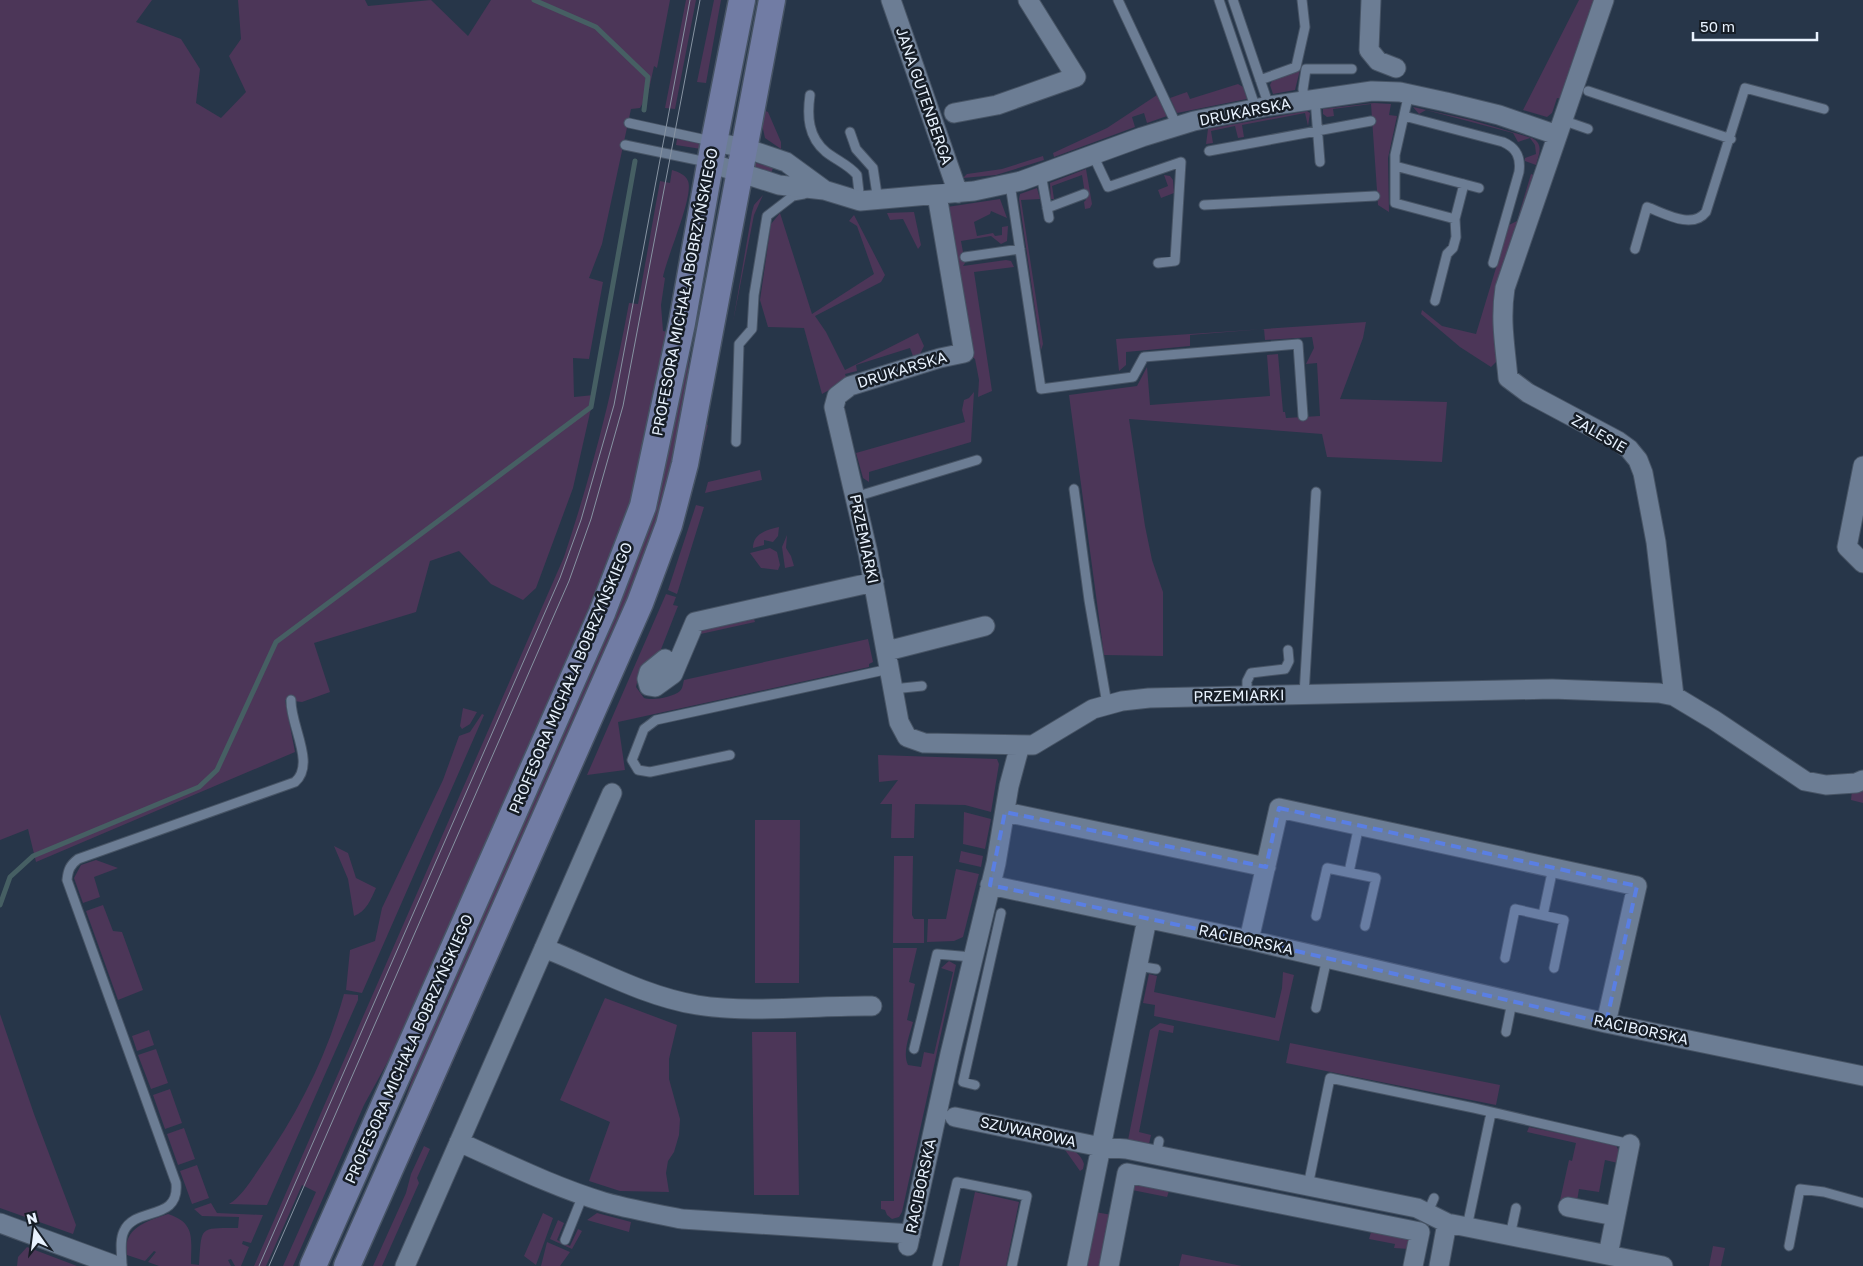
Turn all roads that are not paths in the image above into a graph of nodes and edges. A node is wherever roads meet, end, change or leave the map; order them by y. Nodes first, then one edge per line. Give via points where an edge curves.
1 (742, 0) edge
2 (772, 0) edge
3 (891, 0) edge
4 (1028, 0) edge
5 (1118, 0) edge
6 (1219, 0) edge
7 (1233, 0) edge
8 (1302, 0) edge
9 (1604, 0) edge
10 (1376, 1) edge
11 (1352, 69) dead end
12 (1260, 80) junction
13 (1588, 91) dead end
14 (1400, 92) junction
15 (810, 95) dead end
16 (1309, 100) junction
17 (1262, 108) junction
18 (1824, 109) dead end
19 (954, 113) dead end
20 (1404, 116) junction
21 (1371, 120) dead end
22 (628, 123) dead end
23 (1177, 126) junction
24 (1559, 128) junction
25 (1588, 129) dead end
26 (1317, 130) junction
27 (850, 132) dead end
28 (1730, 139) junction
29 (624, 145) dead end
30 (1209, 151) dead end
31 (712, 152) junction
32 (1094, 155) junction
33 (742, 160) junction
34 (1320, 162) dead end
35 (1395, 166) junction
36 (1041, 174) junction
37 (1010, 184) junction
38 (1464, 184) junction
39 (1479, 188) dead end
40 (824, 190) junction
41 (958, 193) junction
42 (1084, 194) dead end
43 (937, 195) junction
44 (1375, 196) dead end
45 (869, 201) junction
46 (1204, 205) dead end
47 (1047, 208) junction
48 (1049, 218) dead end
49 (1455, 220) junction
50 (1020, 249) junction
51 (1635, 249) dead end
52 (965, 257) dead end
53 (1158, 263) dead end
54 (1493, 263) dead end
55 (1435, 301) dead end
56 (1303, 416) dead end
57 (736, 442) dead end
58 (846, 457) joint
59 (977, 460) dead end
60 (1863, 466) edge
61 (1074, 489) dead end
62 (1316, 492) dead end
63 (855, 497) junction
64 (1863, 562) edge
65 (874, 582) junction
66 (985, 626) dead end
67 (1288, 650) dead end
68 (887, 651) junction
69 (665, 659) dead end
70 (889, 669) junction
71 (922, 686) dead end
72 (893, 689) junction
73 (1304, 695) junction
74 (1247, 696) junction
75 (1674, 696) junction
76 (291, 700) dead end
77 (1107, 704) junction
78 (1020, 745) junction
79 (730, 755) dead end
80 (1863, 780) edge
81 (612, 793) dead end
82 (1005, 812) junction
83 (1359, 825) junction
84 (1266, 868) junction
85 (1554, 868) junction
86 (1349, 872) junction
87 (990, 886) junction
88 (1001, 913) dead end
89 (1543, 915) junction
90 (1316, 916) dead end
91 (1147, 919) junction
92 (1365, 926) dead end
93 (1249, 940) junction
94 (544, 948) junction
95 (1327, 958) junction
96 (1505, 958) dead end
97 (971, 964) junction
98 (1138, 966) junction
99 (1554, 968) dead end
100 (1156, 969) dead end
101 (988, 976) junction
102 (1512, 1002) junction
103 (872, 1006) dead end
104 (1316, 1008) dead end
105 (1606, 1023) junction
106 (955, 1032) junction
107 (1506, 1032) dead end
108 (974, 1036) junction
109 (914, 1049) dead end
110 (1863, 1076) edge
111 (975, 1085) dead end
112 (1491, 1113) junction
113 (955, 1117) dead end
114 (459, 1142) junction
115 (1630, 1144) joint
116 (1101, 1147) junction
117 (1308, 1186) junction
118 (583, 1195) junction
119 (1863, 1204) edge
120 (1568, 1206) dead end
121 (1516, 1208) dead end
122 (1615, 1216) junction
123 (0, 1223) edge
124 (1447, 1223) junction
125 (1467, 1227) junction
126 (1510, 1236) junction
127 (565, 1240) dead end
128 (1789, 1246) dead end
129 (1608, 1255) junction
130 (116, 1266) edge
131 (122, 1266) edge
132 (313, 1266) edge
133 (347, 1266) edge
134 (405, 1266) edge
135 (937, 1266) edge
136 (1012, 1266) edge
137 (1077, 1266) edge
138 (1109, 1266) edge
139 (1414, 1266) edge
140 (1439, 1266) edge
141 (1663, 1266) edge

1 - 31 main road, PROFESORA MICHAŁA BOBRZYŃSKIEGO
2 - 33 main road, PROFESORA MICHAŁA BOBRZYŃSKIEGO
3 - 41 street, JANA GUTENBERGA
4 - 19 street via 1076,77 997,105
5 - 23 lane
6 - 17 lane
7 - 12 lane
8 - 12 lane via 1305,27 1296,67
9 - 24 street, ZALESIE
10 - 14 street via 1369,50 1378,61 1398,61
11 - 16 lane via 1306,69 1303,89
12 - 17 lane
13 - 28 lane
14 - 16 street, DRUKARSKA via 1362,91
14 - 20 lane
14 - 24 street, DRUKARSKA
15 - 45 lane via 807,116 815,139 825,151 857,175
16 - 17 street, DRUKARSKA
16 - 26 lane
17 - 23 street, DRUKARSKA
18 - 28 lane via 1745,88
20 - 35 lane
20 - 54 lane via 1512,146 1518,154 1520,163
21 - 26 lane
22 - 31 lane
23 - 32 street, DRUKARSKA
24 - 25 lane
24 - 75 street, ZALESIE via 1505,288 1502,326 1508,378 1528,394 1618,441 1638,460 1656,542
26 - 30 lane
26 - 34 lane
27 - 45 lane via 856,149 873,168
28 - 51 lane via 1703,216 1689,221 1647,207
29 - 31 lane
31 - 33 street, DRUKARSKA
31 - 132 main road, PROFESORA MICHAŁA BOBRZYŃSKIEGO via 682,323 643,506 598,622
32 - 36 street, DRUKARSKA
32 - 53 lane via 1108,187 1181,162 1175,261
33 - 40 street, DRUKARSKA via 779,185
33 - 133 main road, PROFESORA MICHAŁA BOBRZYŃSKIEGO via 685,464 669,525 640,603
35 - 38 lane
35 - 49 lane via 1395,203
36 - 37 street, DRUKARSKA
36 - 47 lane
37 - 41 street, DRUKARSKA
37 - 50 lane
38 - 39 lane
38 - 49 lane
40 - 45 street, DRUKARSKA
40 - 57 lane via 793,196 767,216 752,329 739,344
41 - 43 street, DRUKARSKA
42 - 47 lane
43 - 45 street, DRUKARSKA
43 - 58 street, DRUKARSKA via 964,353 844,389 834,407
44 - 46 lane via 1322,195
47 - 48 lane
49 - 55 lane via 1456,237 1447,254
50 - 52 lane
50 - 56 lane via 1041,389 1133,377 1144,356 1298,344
58 - 63 street, PRZEMIARKI
59 - 63 lane
60 - 64 street via 1847,547
61 - 77 lane
62 - 73 lane
63 - 65 street, PRZEMIARKI
65 - 68 street, PRZEMIARKI
65 - 69 street via 695,622 672,674 655,687 649,686 646,679 649,672
66 - 68 street
67 - 74 lane via 1285,669 1251,673 1247,681
68 - 70 street, PRZEMIARKI
70 - 72 street, PRZEMIARKI
70 - 79 lane via 651,722 644,729 632,760 638,770 650,772
71 - 72 lane
72 - 78 street, PRZEMIARKI via 901,728 912,740
73 - 74 street, PRZEMIARKI
73 - 75 street, PRZEMIARKI via 1552,689
74 - 77 street, PRZEMIARKI via 1148,698
75 - 80 street via 1805,781 1826,785
76 - 131 lane via 304,760 304,771 295,782 78,859 68,871 67,880 176,1183 175,1196 169,1205 133,1221 124,1230
77 - 78 street, PRZEMIARKI via 1077,717 1033,745
78 - 82 street
81 - 94 street
82 - 84 street
82 - 87 street
83 - 84 street via 1279,808
83 - 85 street
83 - 86 lane
84 - 93 street
85 - 89 lane
85 - 105 street via 1637,886
86 - 90 lane via 1327,868
86 - 92 lane via 1376,878
87 - 91 street, RACIBORSKA
87 - 97 street, RACIBORSKA
88 - 101 lane
89 - 96 lane via 1515,910
89 - 99 lane via 1564,920
91 - 93 street, RACIBORSKA
91 - 98 street
93 - 95 street, RACIBORSKA
94 - 103 street via 643,990 697,1005 742,1008
94 - 114 street
95 - 102 street, RACIBORSKA
95 - 104 lane
97 - 101 lane
97 - 106 street, RACIBORSKA
97 - 109 lane via 937,954
98 - 100 lane
98 - 116 street
101 - 108 lane
102 - 105 street, RACIBORSKA
102 - 107 lane
105 - 110 street, RACIBORSKA
106 - 108 lane
106 - 118 street, RACIBORSKA via 910,1240 682,1219
108 - 111 lane via 963,1082
112 - 115 lane
112 - 117 lane via 1330,1078
112 - 125 lane
113 - 116 street, SZUWAROWA
114 - 118 street
114 - 134 street
115 - 122 street
116 - 117 street, SZUWAROWA via 1158,1148
116 - 137 street
117 - 124 street, SZUWAROWA via 1431,1205
118 - 127 lane
119 - 128 lane via 1824,1192 1800,1189
120 - 122 street
121 - 126 lane
122 - 129 street
123 - 130 street
124 - 125 street, SZUWAROWA
124 - 140 street
125 - 126 street, SZUWAROWA
126 - 129 street, SZUWAROWA
129 - 141 street, SZUWAROWA
135 - 136 lane via 957,1182 1026,1196
138 - 139 street via 1127,1173 1420,1232

